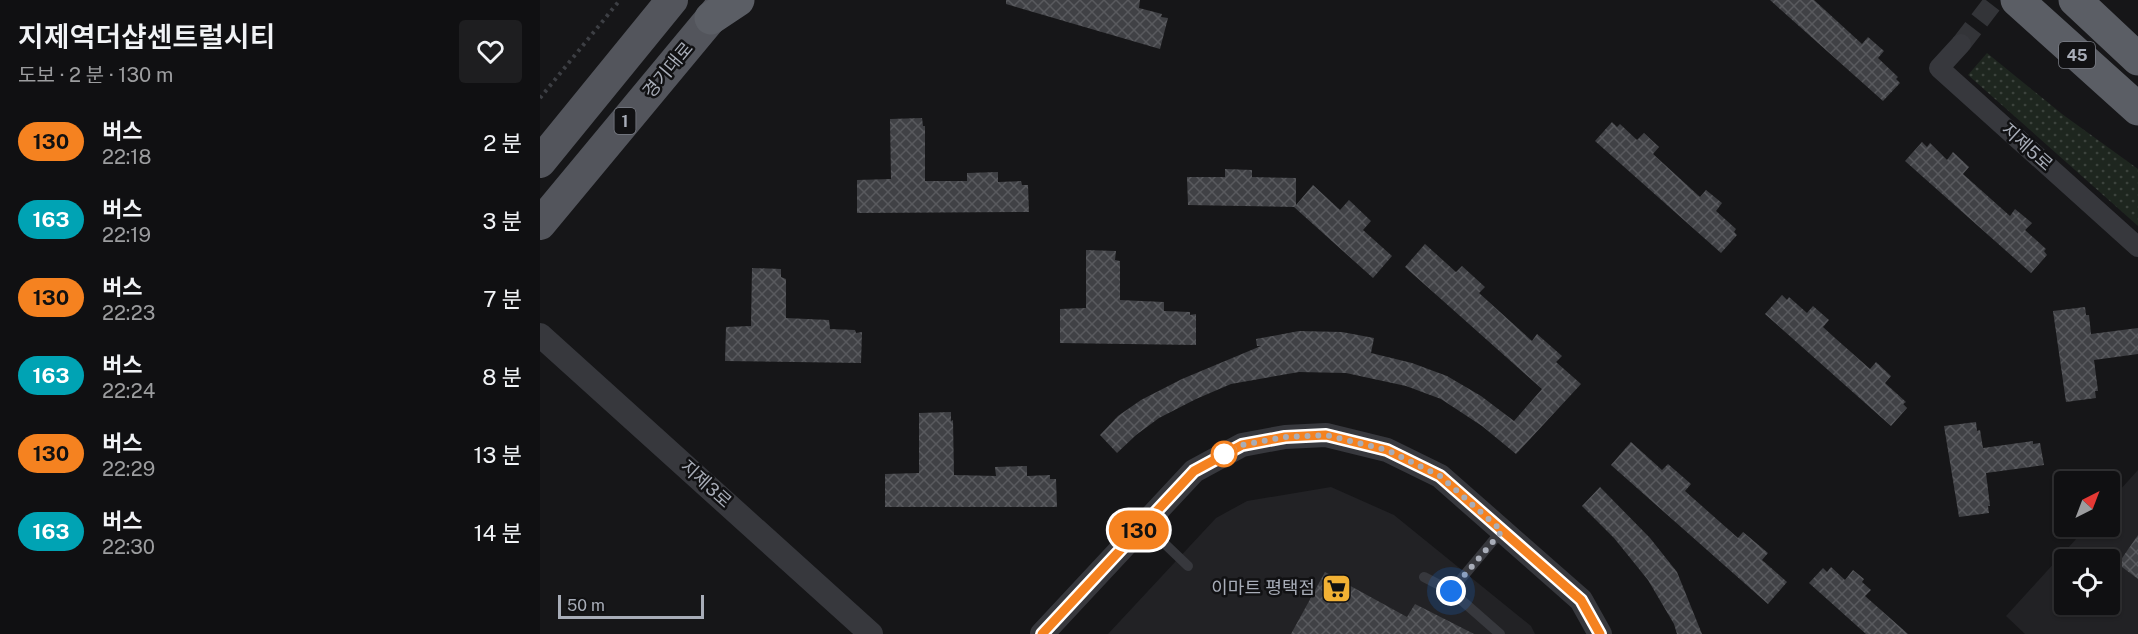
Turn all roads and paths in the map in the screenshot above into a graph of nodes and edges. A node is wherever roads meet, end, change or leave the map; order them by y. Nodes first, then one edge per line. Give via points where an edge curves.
1 (620, 0) edge
2 (672, 0) edge
3 (738, 0) edge
4 (2017, 0) edge
5 (2075, 0) edge
6 (719, 9) edge
7 (1961, 44) tunnel mouth
8 (2138, 58) edge
9 (540, 98) edge
10 (2138, 110) edge
11 (540, 162) edge
12 (540, 224) edge
13 (2138, 247) edge
14 (540, 334) edge
15 (1144, 524) junction
16 (1502, 531) junction
17 (1188, 566) dead end
18 (1424, 577) dead end
19 (1451, 591) junction
20 (871, 634) edge
21 (1042, 634) edge
22 (1500, 634) edge
23 (1600, 634) edge

1 - 9 path
2 - 11 main road, 1
3 - 6 highway
4 - 10 highway, 45
5 - 8 highway, 45
6 - 12 main road, 경기대로 / 1
7 - 13 street, 지제5로 via 1939,68
14 - 20 street, 지제3로
15 - 16 street via 1194,471 1242,445 1326,435 1387,450 1440,476
15 - 17 lane
15 - 21 street
16 - 19 lane
16 - 23 street via 1581,600
18 - 19 lane
19 - 22 lane

